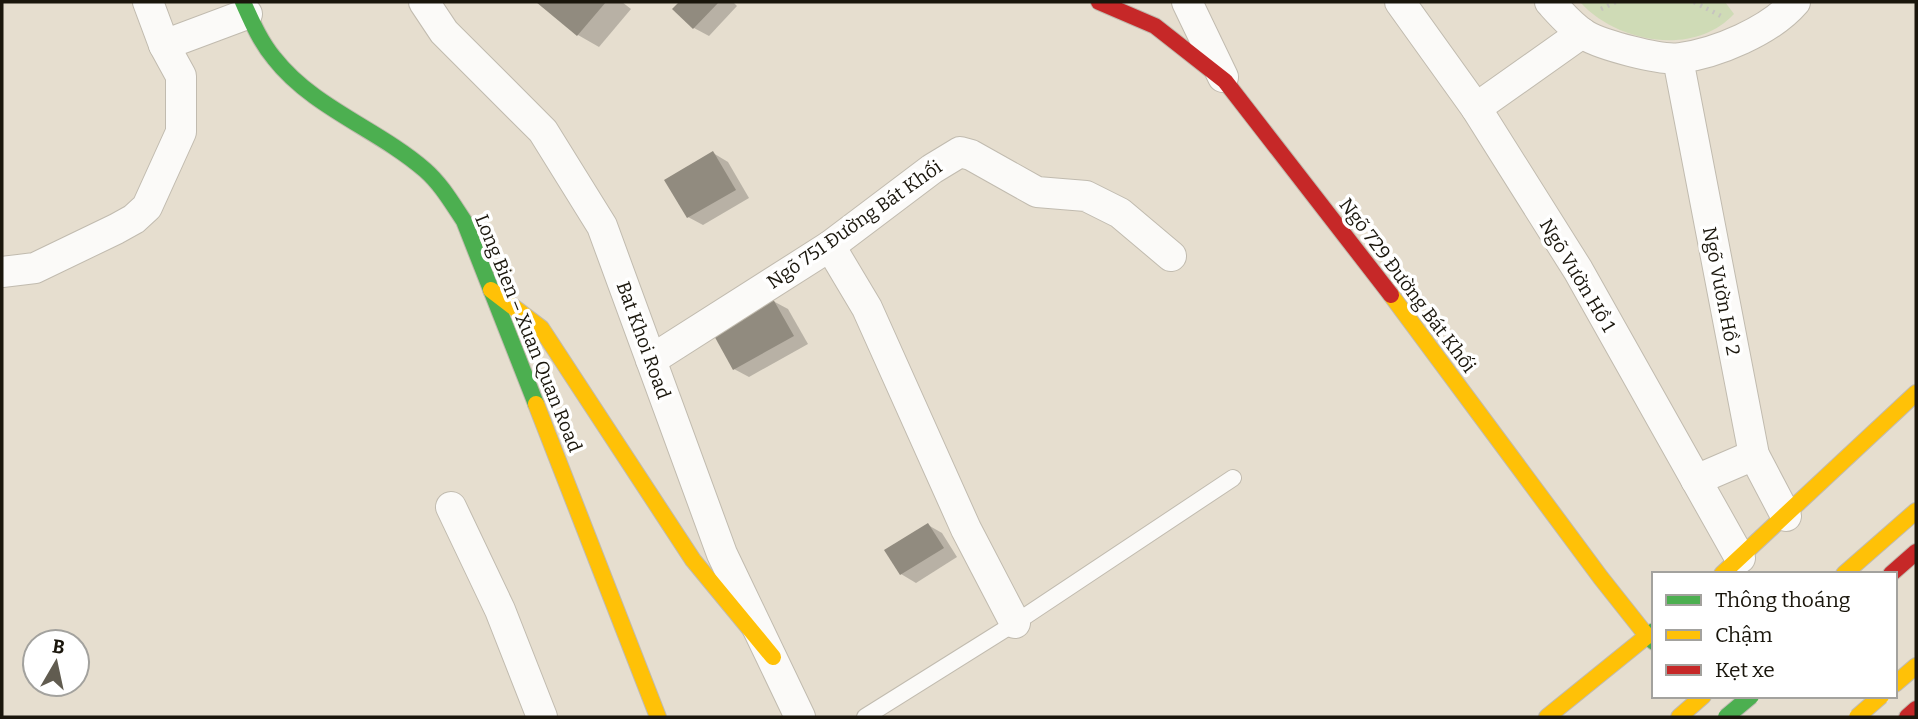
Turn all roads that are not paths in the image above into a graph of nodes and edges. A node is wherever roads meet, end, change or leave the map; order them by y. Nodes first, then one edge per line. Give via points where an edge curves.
1 (148, 2) edge
2 (424, 2) edge
3 (1099, 2) edge
4 (1186, 2) edge
5 (1400, 2) edge
6 (1550, 2) edge
7 (1795, 2) edge
8 (245, 8) edge
9 (1582, 33) junction
10 (164, 45) junction
11 (1678, 59) junction
12 (1225, 81) junction
13 (1476, 108) junction
14 (830, 246) junction
15 (1171, 256) dead end
16 (2, 272) edge
17 (491, 290) junction
18 (651, 360) junction
19 (1916, 393) edge
20 (1754, 455) junction
21 (1233, 478) dead end
22 (1696, 480) junction
23 (451, 507) dead end
24 (1916, 511) edge
25 (1787, 516) junction
26 (1916, 552) edge
27 (1736, 566) edge
28 (1846, 572) edge
29 (1893, 572) edge
30 (1015, 622) junction
31 (1652, 636) edge
32 (773, 657) junction
33 (1916, 666) edge
34 (1897, 682) edge
35 (1701, 698) edge
36 (1716, 698) edge
37 (1749, 698) edge
38 (1876, 698) edge
39 (1880, 698) edge
40 (1916, 709) edge
41 (542, 717) edge
42 (658, 717) edge
43 (800, 717) edge
44 (865, 717) edge
45 (1547, 717) edge
46 (1679, 717) edge
47 (1727, 717) edge
48 (1738, 717) edge
49 (1857, 717) edge
50 (1896, 717) edge
51 (1907, 717) edge

1 - 10 street
2 - 18 street, Bat Khoi Road via 444,32 543,131 602,226
3 - 12 main road, Ngõ 729 Đường Bát Khối via 1155,26
4 - 12 street
5 - 13 street, Ngõ Vườn Hồ 1
6 - 9 street
7 - 11 street via 1744,38
8 - 10 street
8 - 17 main road, Long Bien – Xuan Quan Road via 264,46 312,95 414,162 443,190 464,221
9 - 11 street via 1635,52
9 - 13 street
10 - 16 street via 181,76 181,132 147,208 116,229 35,268
11 - 20 street, Ngõ Vườn Hồ 2
12 - 31 main road, Ngõ 729 Đường Bát Khối via 1415,326 1601,578
13 - 22 street, Ngõ Vườn Hồ 1 via 1578,270
14 - 15 street, Ngõ 751 Đường Bát Khối via 960,152 1037,192 1086,196 1120,213
14 - 18 street, Ngõ 751 Đường Bát Khối
14 - 30 street via 867,308 966,529
17 - 32 main road via 541,328 693,560
17 - 42 main road, Long Bien – Xuan Quan Road
18 - 32 street, Bat Khoi Road via 722,554
19 - 25 main road
20 - 22 street
20 - 25 street, Ngõ Vườn Hồ 2
21 - 30 lane
22 - 27 street, Ngõ Vườn Hồ 1
23 - 41 street via 500,610
24 - 28 main road
25 - 27 main road
26 - 29 main road
30 - 44 lane
31 - 45 main road
32 - 43 street, Bat Khoi Road
33 - 34 main road
35 - 46 main road
36 - 48 main road
37 - 47 main road, bridge
38 - 49 main road, bridge
39 - 50 main road
40 - 51 main road

